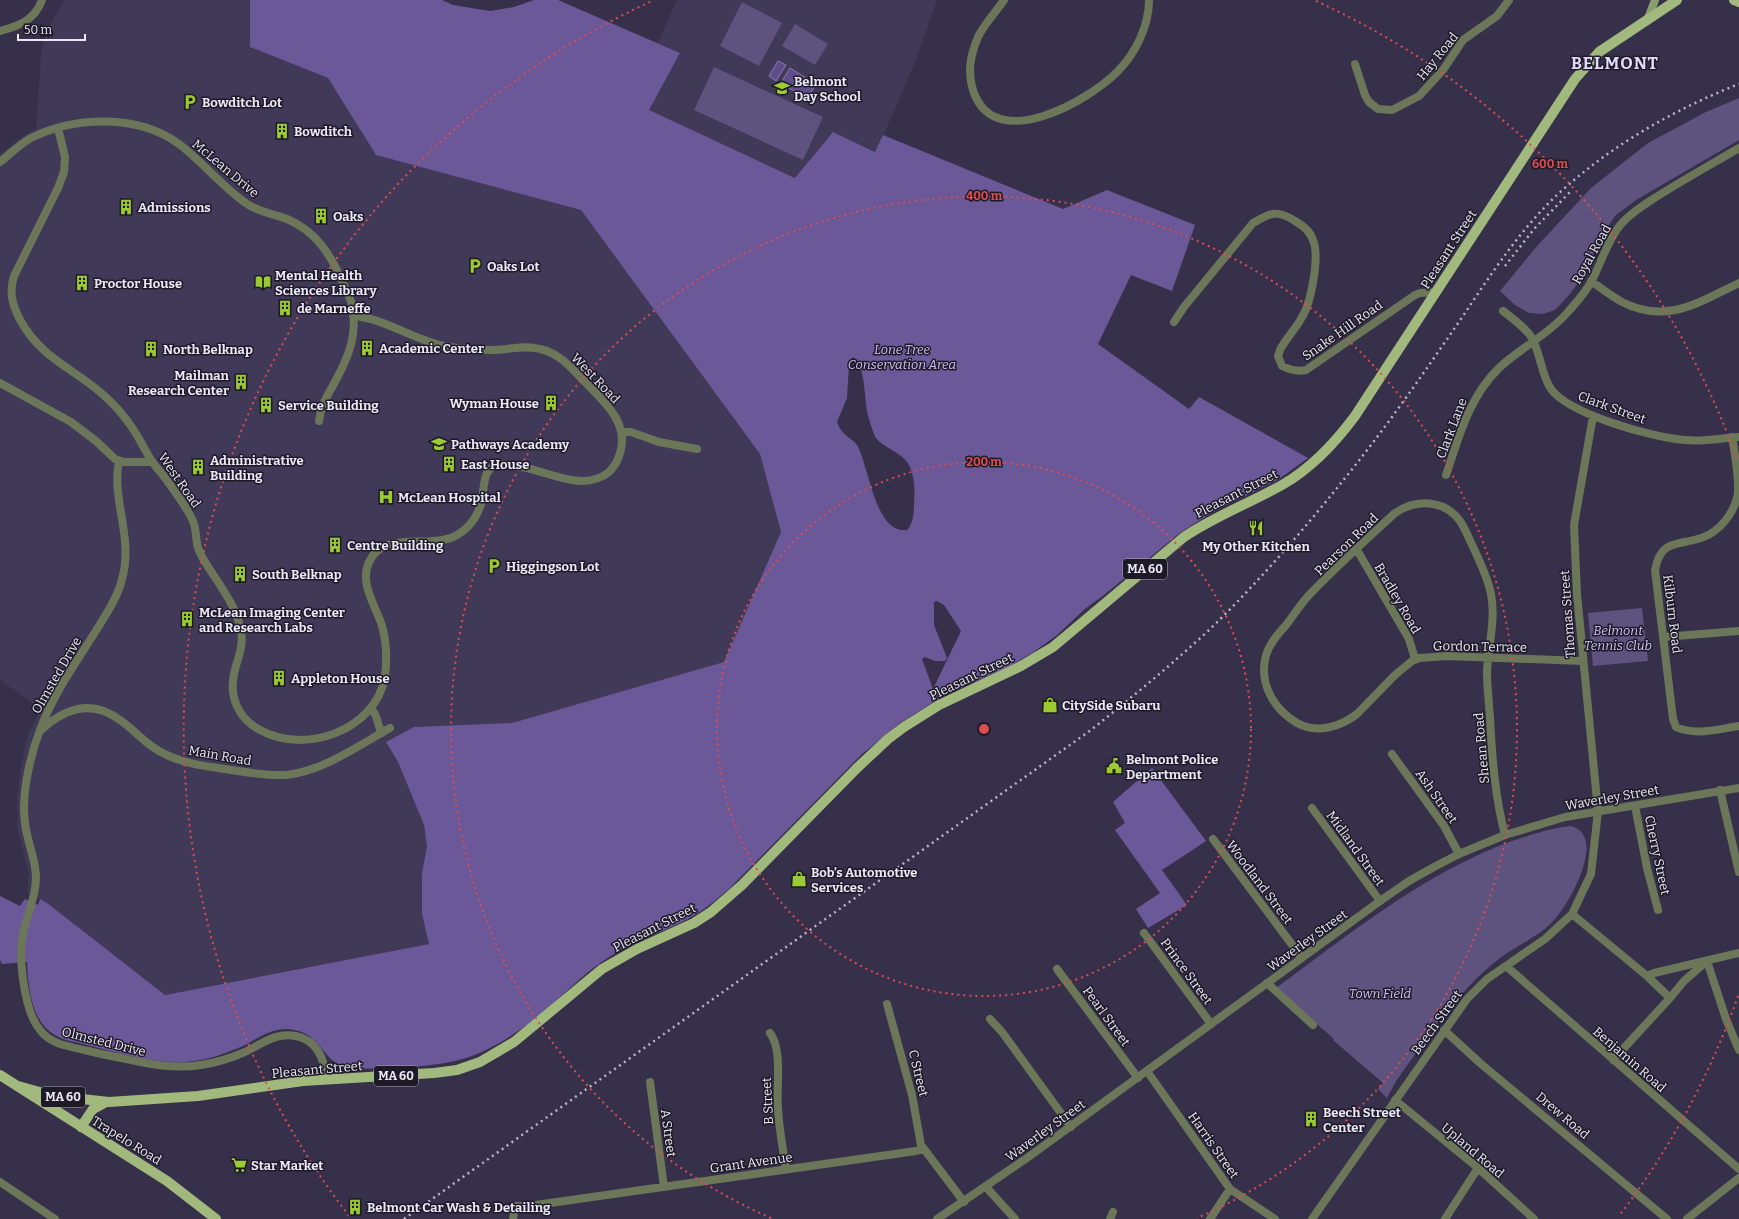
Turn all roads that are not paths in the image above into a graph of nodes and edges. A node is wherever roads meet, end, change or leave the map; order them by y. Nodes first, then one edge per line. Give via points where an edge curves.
1 (42, 0) edge
2 (1004, 0) edge
3 (1149, 0) edge
4 (1509, 0) edge
5 (1655, 0) edge
6 (1677, 0) edge
7 (1734, 0) edge
8 (1739, 2) edge
9 (1646, 21) junction
10 (0, 31) edge
11 (1355, 64) dead end
12 (58, 128) junction
13 (1739, 148) edge
14 (0, 162) edge
15 (1591, 282) junction
16 (1739, 283) edge
17 (1435, 292) junction
18 (1503, 311) dead end
19 (353, 316) junction
20 (1174, 322) dead end
21 (1532, 341) junction
22 (0, 383) edge
23 (1593, 416) junction
24 (319, 421) dead end
25 (621, 432) junction
26 (1736, 437) edge
27 (697, 450) dead end
28 (119, 461) junction
29 (149, 462) junction
30 (1446, 475) dead end
31 (1460, 521) joint
32 (1357, 550) junction
33 (1739, 631) edge
34 (1664, 637) junction
35 (1268, 650) joint
36 (1488, 658) junction
37 (1415, 659) junction
38 (1583, 661) junction
39 (371, 708) junction
40 (1739, 726) edge
41 (390, 728) dead end
42 (39, 732) junction
43 (382, 732) junction
44 (1392, 754) dead end
45 (1739, 788) edge
46 (1720, 790) junction
47 (1635, 806) junction
48 (1312, 808) dead end
49 (1598, 811) junction
50 (1505, 835) junction
51 (1214, 839) dead end
52 (1459, 854) junction
53 (1739, 872) edge
54 (1380, 901) junction
55 (1658, 910) dead end
56 (1572, 914) junction
57 (1144, 933) dead end
58 (1739, 953) edge
59 (1302, 958) junction
60 (1707, 961) junction
61 (1506, 966) junction
62 (1057, 969) dead end
63 (1647, 976) junction
64 (1267, 983) junction
65 (1670, 998) junction
66 (888, 1004) dead end
67 (990, 1019) dead end
68 (1211, 1024) junction
69 (1313, 1025) dead end
70 (1444, 1030) junction
71 (770, 1033) dead end
72 (1739, 1050) edge
73 (1613, 1060) junction
74 (1147, 1071) junction
75 (0, 1075) edge
76 (1138, 1078) junction
77 (326, 1079) junction
78 (650, 1082) dead end
79 (18, 1086) junction
80 (1395, 1100) junction
81 (109, 1102) junction
82 (1071, 1126) junction
83 (81, 1127) junction
84 (923, 1149) junction
85 (1478, 1168) junction
86 (1739, 1169) edge
87 (786, 1170) junction
88 (1739, 1178) edge
89 (0, 1182) edge
90 (986, 1186) junction
91 (664, 1187) junction
92 (1230, 1189) junction
93 (964, 1202) junction
94 (211, 1218) edge
95 (55, 1219) edge
96 (513, 1219) edge
97 (937, 1219) edge
98 (1015, 1219) edge
99 (1210, 1219) edge
100 (1275, 1219) edge
101 (1312, 1219) edge
102 (1445, 1219) edge
103 (1534, 1219) edge
104 (1667, 1219) edge
105 (1687, 1219) edge

1 - 10 street via 28,21
2 - 3 street via 979,35 969,66 970,82 976,99 988,112 1003,119 1021,120 1042,117 1068,107 1100,87 1119,70 1136,48 1149,11
4 - 11 street, Hay Road via 1497,16 1463,40 1443,70 1419,96 1392,110 1378,109 1369,102
5 - 9 main road
6 - 9 main road, Pleasant Street / MA 60
7 - 8 main road
9 - 17 main road, Pleasant Street / MA 60 via 1599,52 1574,79
12 - 14 street, McLean Drive via 30,139
12 - 19 street, McLean Drive via 96,122 122,123 160,134 178,144 248,205 287,219 313,235 335,265 350,299
12 - 29 street, West Road via 65,157 64,172 17,269 11,288 12,300 20,320 35,343 46,354 91,384 111,401 136,433
13 - 15 street, Royal Road via 1683,179 1632,214 1618,227
15 - 16 street via 1633,307 1659,312 1686,308
15 - 21 street, Royal Road via 1560,321
17 - 20 street, Snake Hill Road via 1415,295 1306,370 1296,371 1282,366 1278,356 1280,350 1308,306 1315,246 1304,227 1284,215 1268,214 1253,223
17 - 77 main road, Pleasant Street / MA 60 via 1351,422 1314,462 1283,485 1208,522 1184,537 1053,647 1021,666 939,705 904,727 865,760 742,885 711,912 602,969 514,1042 480,1062 434,1074
18 - 21 street, Clark Street via 1523,328
19 - 24 street, McLean Drive via 351,350 336,381 326,394
19 - 25 street, West Road via 364,317 426,341 447,346 473,350 537,348 552,353 563,360 610,409
21 - 23 street, Clark Street via 1545,379 1553,392 1567,403
21 - 30 street, Clark Lane via 1487,381 1476,398 1465,419
22 - 28 street via 72,422 112,458
23 - 26 street, Clark Street via 1674,439 1701,441
23 - 38 street, Thomas Street via 1574,525
25 - 27 street via 631,432 659,442
25 - 39 street, West Road via 620,457 601,477 573,480 524,467 493,466 486,474 478,511 461,532 442,540 391,545 373,556 367,568 367,583 383,630 386,660 381,692
26 - 34 street, Kilburn Road via 1738,485 1736,500 1729,516 1708,535 1673,544 1658,558 1655,570
28 - 29 street
28 - 42 street, Olmsted Drive via 117,478 126,546 122,579 108,611 51,704
29 - 39 street, West Road via 159,470 190,515 195,527 198,549 239,623 242,642 233,678 233,690 236,707 247,722 273,736 294,740 311,739 341,731
31 - 32 street, Pearson Road via 1449,511 1435,505 1412,504 1395,513
31 - 36 street, Shean Road via 1491,592 1493,613
32 - 35 street, Pearson Road via 1310,594
32 - 37 street, Bradley Road via 1410,639
33 - 34 street
34 - 40 street, Kilburn Road via 1676,727 1684,731 1698,732
35 - 37 street, Gordon Terrace via 1265,680 1275,704 1301,725 1317,728 1332,727 1357,714 1395,675
36 - 37 street, Gordon Terrace via 1447,656
36 - 38 street, Gordon Terrace
36 - 50 street, Shean Road via 1491,747 1499,814
38 - 49 street, Thomas Street
39 - 43 street
41 - 43 street, Main Road
42 - 43 street, Main Road via 54,718 69,711 86,708 98,710 114,716 149,745 177,760 280,775 316,767
42 - 77 street, Olmsted Drive via 29,771 25,801 25,822 36,866 36,879 23,932 21,963 25,991 39,1030 64,1046 174,1067 215,1062 246,1052 272,1038 294,1036 316,1047 324,1061
44 - 52 street, Ash Street via 1444,826
45 - 46 street, Waverley Street
46 - 47 street, Waverley Street
46 - 53 street
47 - 49 street, Waverley Street
47 - 55 street, Cherry Street
48 - 54 street, Midland Street
49 - 50 street, Waverley Street via 1565,816
49 - 56 street, Beech Street via 1591,874
50 - 52 street, Waverley Street
51 - 59 street, Woodland Street
52 - 54 street, Waverley Street via 1421,874
54 - 59 street, Waverley Street
56 - 61 street, Beech Street via 1545,939
56 - 63 street
57 - 68 street, Prince Street
58 - 60 street
59 - 64 street, Waverley Street
60 - 63 street
60 - 65 street via 1684,981
60 - 72 street
61 - 70 street, Beech Street via 1487,979 1467,999
61 - 73 street, Benjamin Road
62 - 76 street, Pearl Street
63 - 65 street
64 - 68 street, Waverley Street
64 - 69 street
65 - 73 street
66 - 84 street, C Street via 910,1083
67 - 82 street
68 - 74 street, Waverley Street
70 - 80 street, Beech Street
70 - 104 street, Drew Road
71 - 87 street, B Street via 777,1055 778,1107
73 - 86 street, Benjamin Road
74 - 76 street, Waverley Street
74 - 92 street, Harris Street
75 - 79 main road, Trapelo Road / MA 60
76 - 82 street, Waverley Street
77 - 81 main road, Pleasant Street / MA 60 via 198,1096
78 - 91 street, A Street
79 - 81 main road, Pleasant Street / MA 60 via 54,1096
79 - 83 main road, Trapelo Road / MA 60
80 - 85 street, Upland Road
80 - 101 street, Beech Street
81 - 83 main road, Pleasant Street / MA 60 via 93,1109
82 - 90 street, Waverley Street
83 - 94 main road, Trapelo Road via 167,1181
84 - 87 street, Grant Avenue
84 - 93 street
85 - 102 street
85 - 103 street, Upland Road
87 - 91 street, Grant Avenue
88 - 105 street
89 - 95 street
90 - 93 street, Waverley Street
90 - 98 street
91 - 96 street, Grant Avenue via 516,1206
92 - 99 street
92 - 100 street, Harris Street
93 - 97 street, Waverley Street

